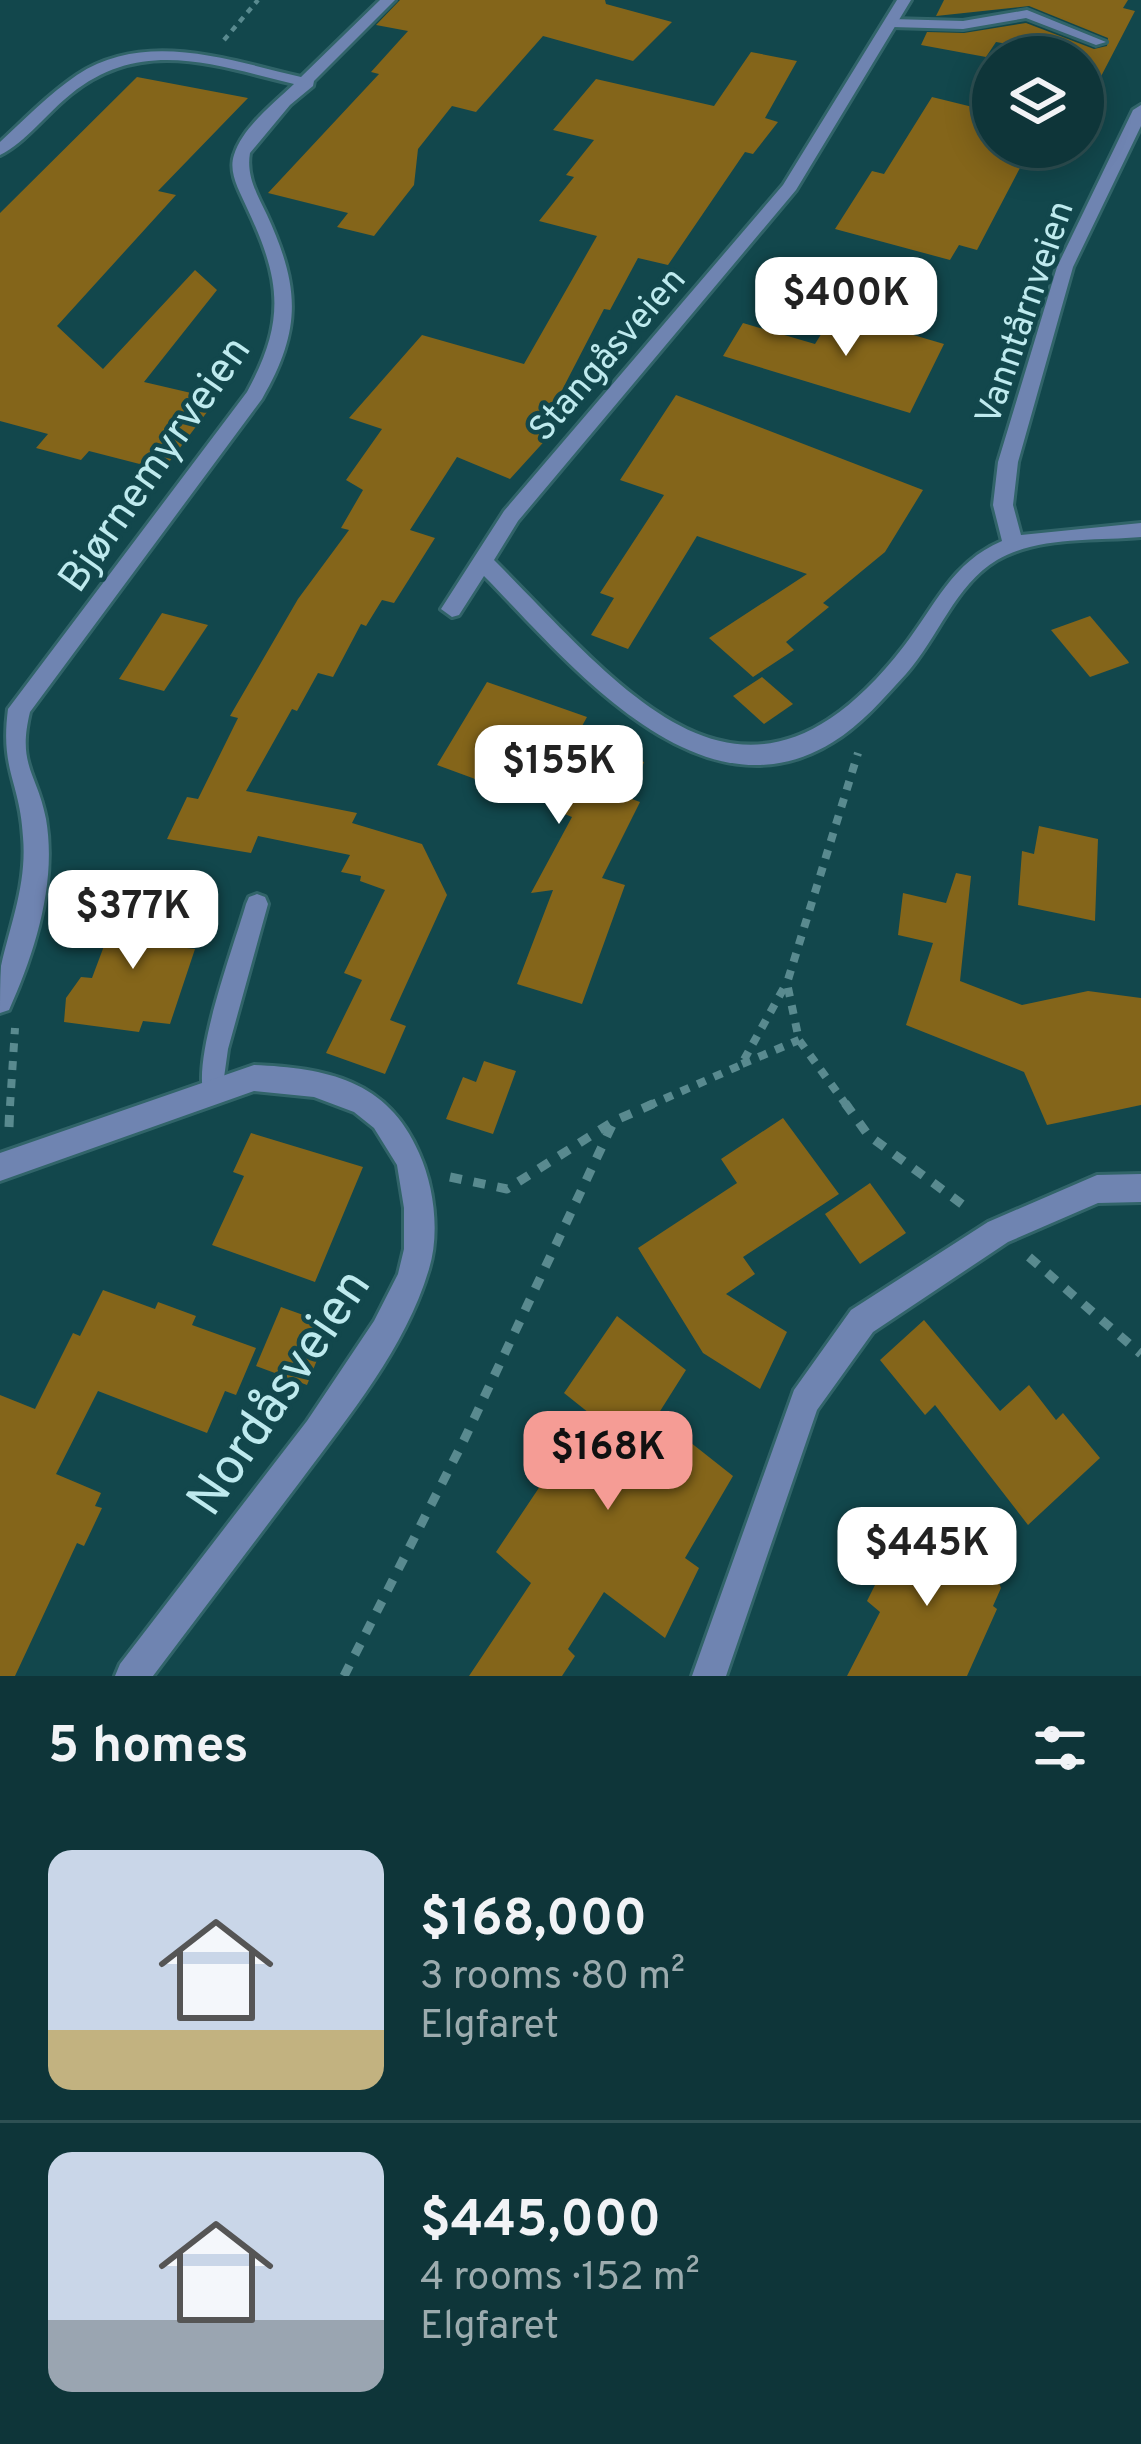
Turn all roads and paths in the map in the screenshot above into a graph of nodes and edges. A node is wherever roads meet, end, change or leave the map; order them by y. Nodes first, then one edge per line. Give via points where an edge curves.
1 (257, 0) edge
2 (388, 0) edge
3 (904, 0) edge
4 (892, 22) junction
5 (1084, 36) edge
6 (207, 62) junction
7 (308, 83) junction
8 (1141, 110) edge
9 (0, 150) edge
10 (1141, 530) edge
11 (1013, 544) junction
12 (483, 562) junction
13 (452, 609) dead end
14 (845, 723) junction
15 (257, 904) dead end
16 (18, 961) junction
17 (787, 983) junction
18 (0, 1001) edge
19 (799, 1040) junction
20 (740, 1065) junction
21 (213, 1091) junction
22 (614, 1121) junction
23 (405, 1144) junction
24 (4, 1165) edge
25 (1141, 1188) edge
26 (998, 1232) junction
27 (1141, 1354) edge
28 (132, 1676) edge
29 (344, 1676) edge
30 (709, 1676) edge

1 - 6 path
2 - 7 street, Bjørnemyrveien
3 - 4 street, Stangåsveien
4 - 5 lane via 963,26 1027,14
4 - 12 street, Stangåsveien via 790,188 551,465
6 - 7 street
6 - 9 street via 148,56 111,63
7 - 16 street, Bjørnemyrveien via 248,141 239,165 284,278 278,356 19,710 7,742 8,764 35,824
8 - 11 street, Vanntårnveien via 1066,267 1008,462 1003,505
10 - 11 street
11 - 14 street via 985,557 956,587 912,654
12 - 13 street, Stangåsveien
12 - 14 street via 607,686 702,749 769,758
14 - 17 path via 858,752
15 - 21 lane via 216,1049
16 - 18 street, Bjørnemyrveien
16 - 24 path
17 - 19 path
17 - 20 path
19 - 20 path
19 - 26 path via 868,1135
20 - 22 path
21 - 23 street via 254,1078 339,1088 382,1113
21 - 24 street
22 - 23 path via 507,1189 453,1180
22 - 29 path
23 - 28 street, Nordåsveien via 422,1236 412,1276 335,1408
25 - 26 street via 1097,1189
26 - 27 path
26 - 30 street via 862,1321 805,1401

